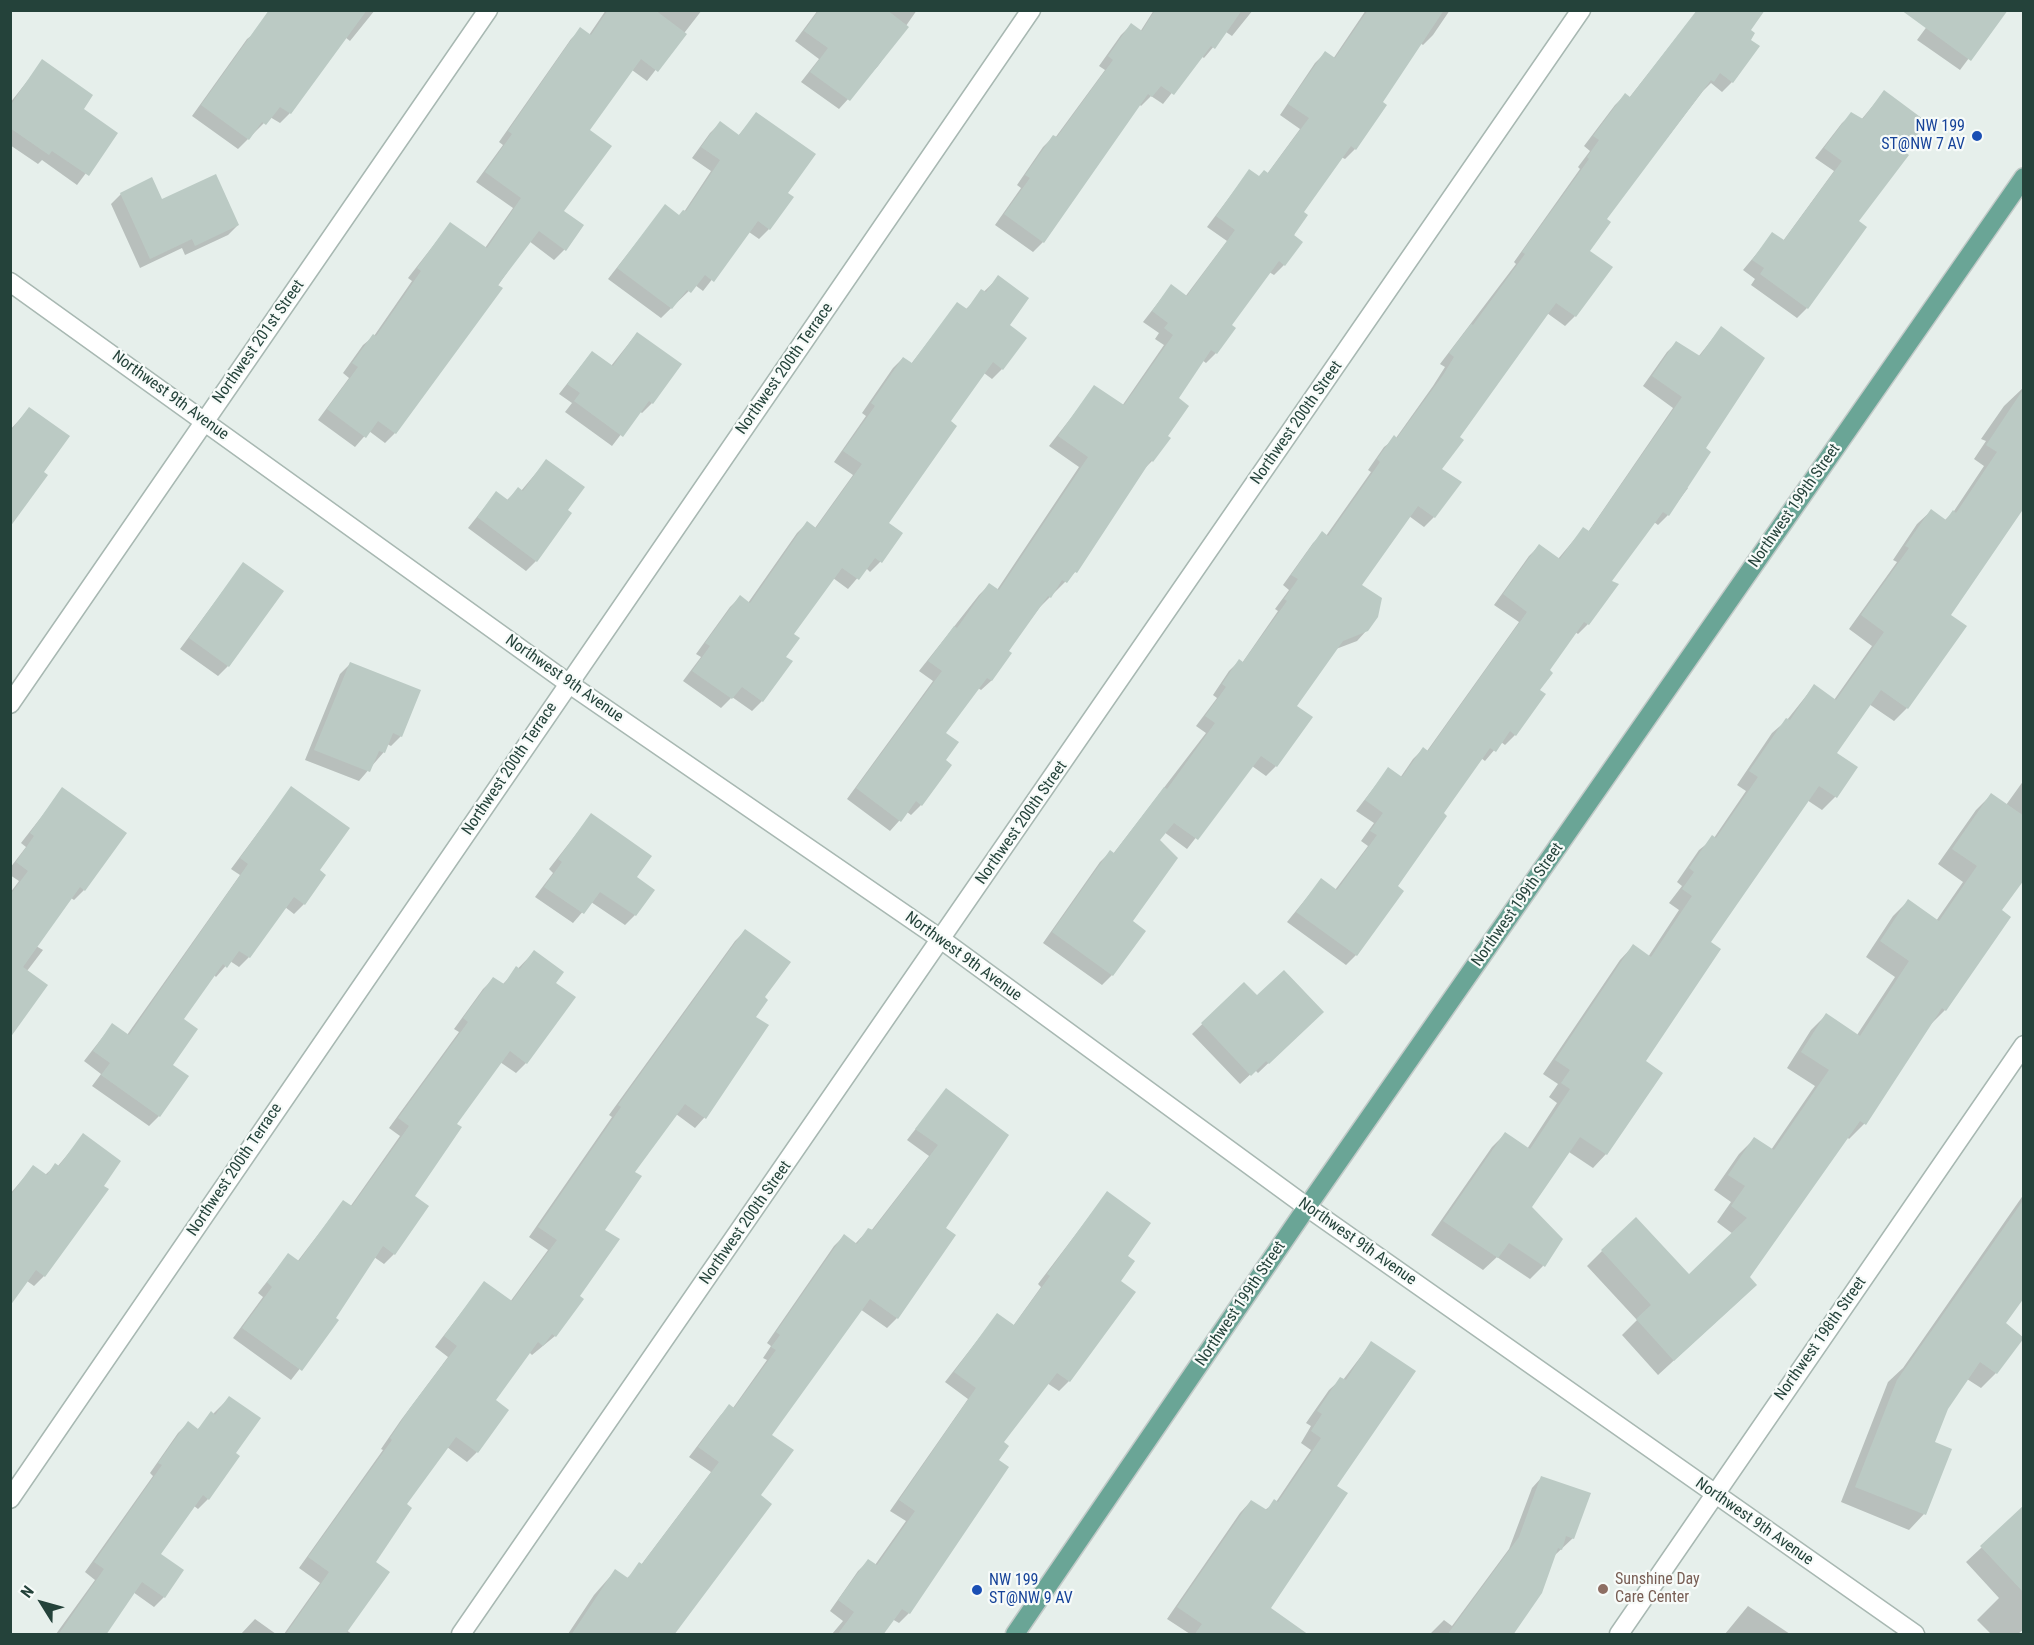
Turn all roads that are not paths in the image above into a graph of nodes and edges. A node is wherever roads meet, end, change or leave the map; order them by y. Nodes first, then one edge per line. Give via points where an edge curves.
1 (488, 10) edge
2 (1031, 10) edge
3 (1581, 10) edge
4 (2024, 177) edge
5 (10, 282) edge
6 (205, 420) junction
7 (568, 683) junction
8 (10, 704) edge
9 (942, 940) junction
10 (2024, 1045) edge
11 (1307, 1207) junction
12 (1714, 1494) junction
13 (10, 1499) edge
14 (461, 1635) edge
15 (1015, 1635) edge
16 (1618, 1635) edge
17 (1915, 1635) edge

1 - 6 street, Northwest 201st Street
2 - 7 street, Northwest 200th Terrace
3 - 9 street, Northwest 200th Street
4 - 11 main road, Northwest 199th Street
5 - 6 street, Northwest 9th Avenue
6 - 7 street, Northwest 9th Avenue
6 - 8 street, Northwest 201st Street
7 - 9 street, Northwest 9th Avenue
7 - 13 street, Northwest 200th Terrace
9 - 11 street, Northwest 9th Avenue
9 - 14 street, Northwest 200th Street
10 - 12 street, Northwest 198th Street
11 - 12 street, Northwest 9th Avenue
11 - 15 main road, Northwest 199th Street
12 - 16 street, Northwest 198th Street
12 - 17 street, Northwest 9th Avenue

